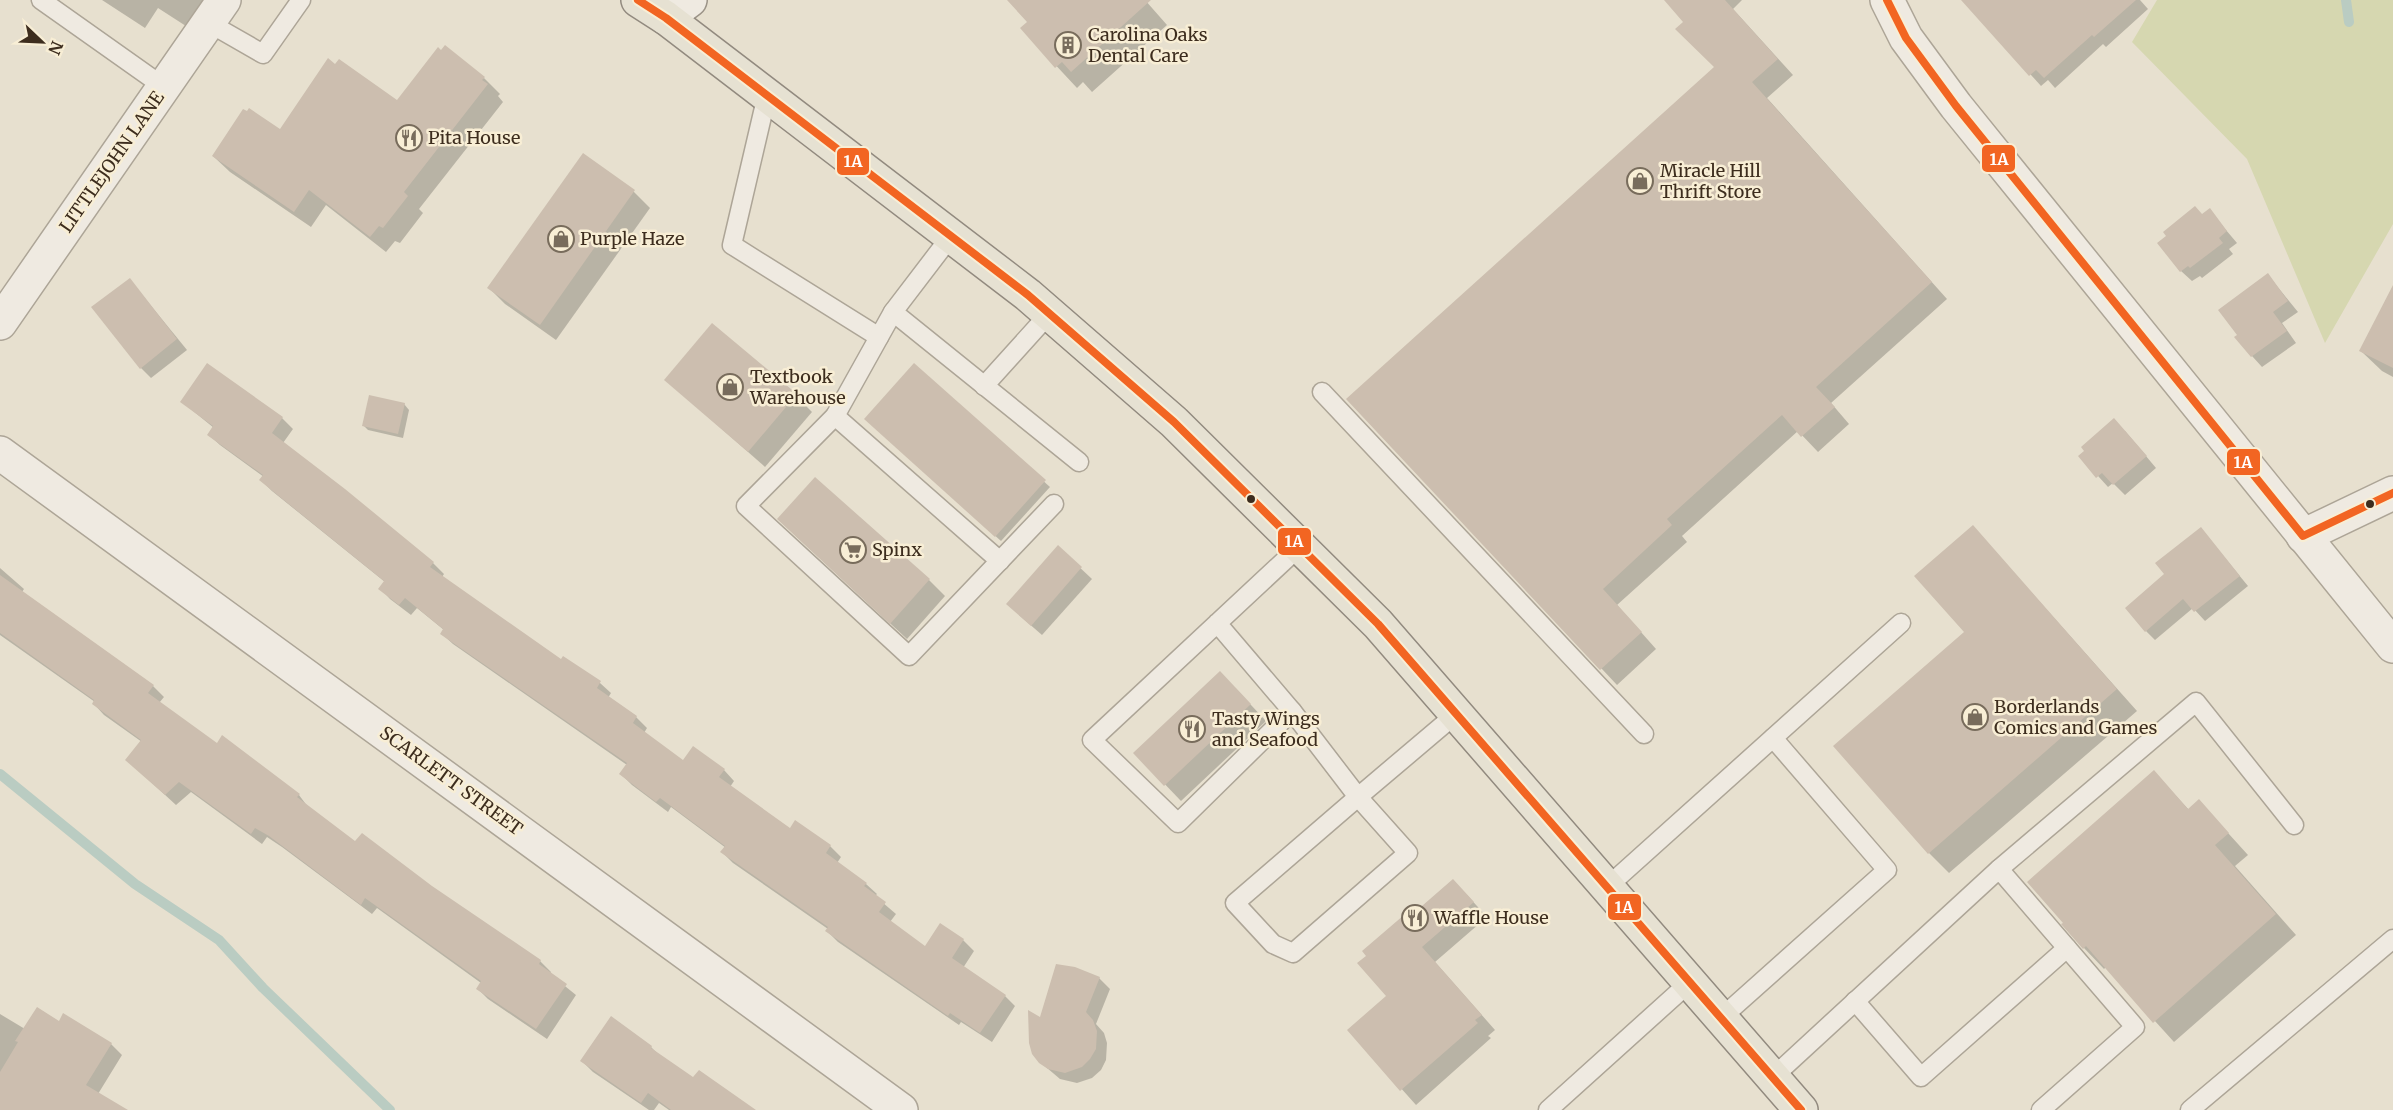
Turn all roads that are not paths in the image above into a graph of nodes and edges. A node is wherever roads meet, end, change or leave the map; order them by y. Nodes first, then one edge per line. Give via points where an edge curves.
1 (41, 0) edge
2 (300, 0) edge
3 (638, 0) edge
4 (1887, 0) edge
5 (678, 9) edge
6 (216, 11) edge
7 (164, 87) junction
8 (767, 95) junction
9 (951, 236) junction
10 (893, 312) junction
11 (1049, 314) junction
12 (0, 323) edge
13 (879, 337) junction
14 (984, 386) junction
15 (1322, 392) dead end
16 (835, 416) junction
17 (0, 453) edge
18 (1079, 462) dead end
19 (2393, 493) edge
20 (1054, 504) dead end
21 (2303, 536) junction
22 (1299, 547) junction
23 (1000, 561) junction
24 (1217, 623) junction
25 (1901, 623) dead end
26 (2393, 646) edge
27 (1292, 711) junction
28 (1456, 714) junction
29 (1644, 734) dead end
30 (1773, 738) junction
31 (1358, 797) junction
32 (2294, 825) dead end
33 (1999, 869) junction
34 (1607, 887) junction
35 (2393, 939) edge
36 (2067, 948) junction
37 (1690, 982) junction
38 (1855, 1001) junction
39 (1721, 1018) junction
40 (1773, 1077) junction
41 (901, 1110) edge
42 (1548, 1110) edge
43 (1801, 1110) edge
44 (2041, 1110) edge
45 (2190, 1110) edge

1 - 7 lane
2 - 6 lane via 263,54
3 - 5 main road
4 - 21 street via 1906,38 1956,106
5 - 8 main road
6 - 7 street, LITTLEJOHN LANE
7 - 12 street, LITTLEJOHN LANE
8 - 9 main road
8 - 13 lane via 732,245
9 - 10 lane
9 - 11 main road
10 - 13 lane
10 - 14 lane
11 - 14 lane
11 - 22 main road via 1174,422
13 - 16 lane
14 - 18 lane
15 - 29 lane
16 - 23 lane
16 - 23 lane via 746,506 909,656
17 - 41 street, SCARLETT STREET
19 - 21 street
20 - 23 lane
21 - 26 street
22 - 24 lane
22 - 28 main road via 1378,624
24 - 27 lane
24 - 27 lane via 1092,740 1179,823
25 - 30 lane
27 - 31 lane
28 - 31 lane
28 - 34 main road
30 - 34 lane
30 - 39 lane via 1887,870
31 - 31 lane via 1408,853 1293,953 1274,944 1235,903
32 - 33 lane via 2196,702
33 - 36 lane
33 - 38 lane
34 - 37 main road
35 - 45 lane
36 - 38 lane via 1921,1077
36 - 44 lane via 2135,1027
37 - 39 main road
37 - 42 lane
38 - 40 lane
39 - 40 main road
40 - 43 main road

